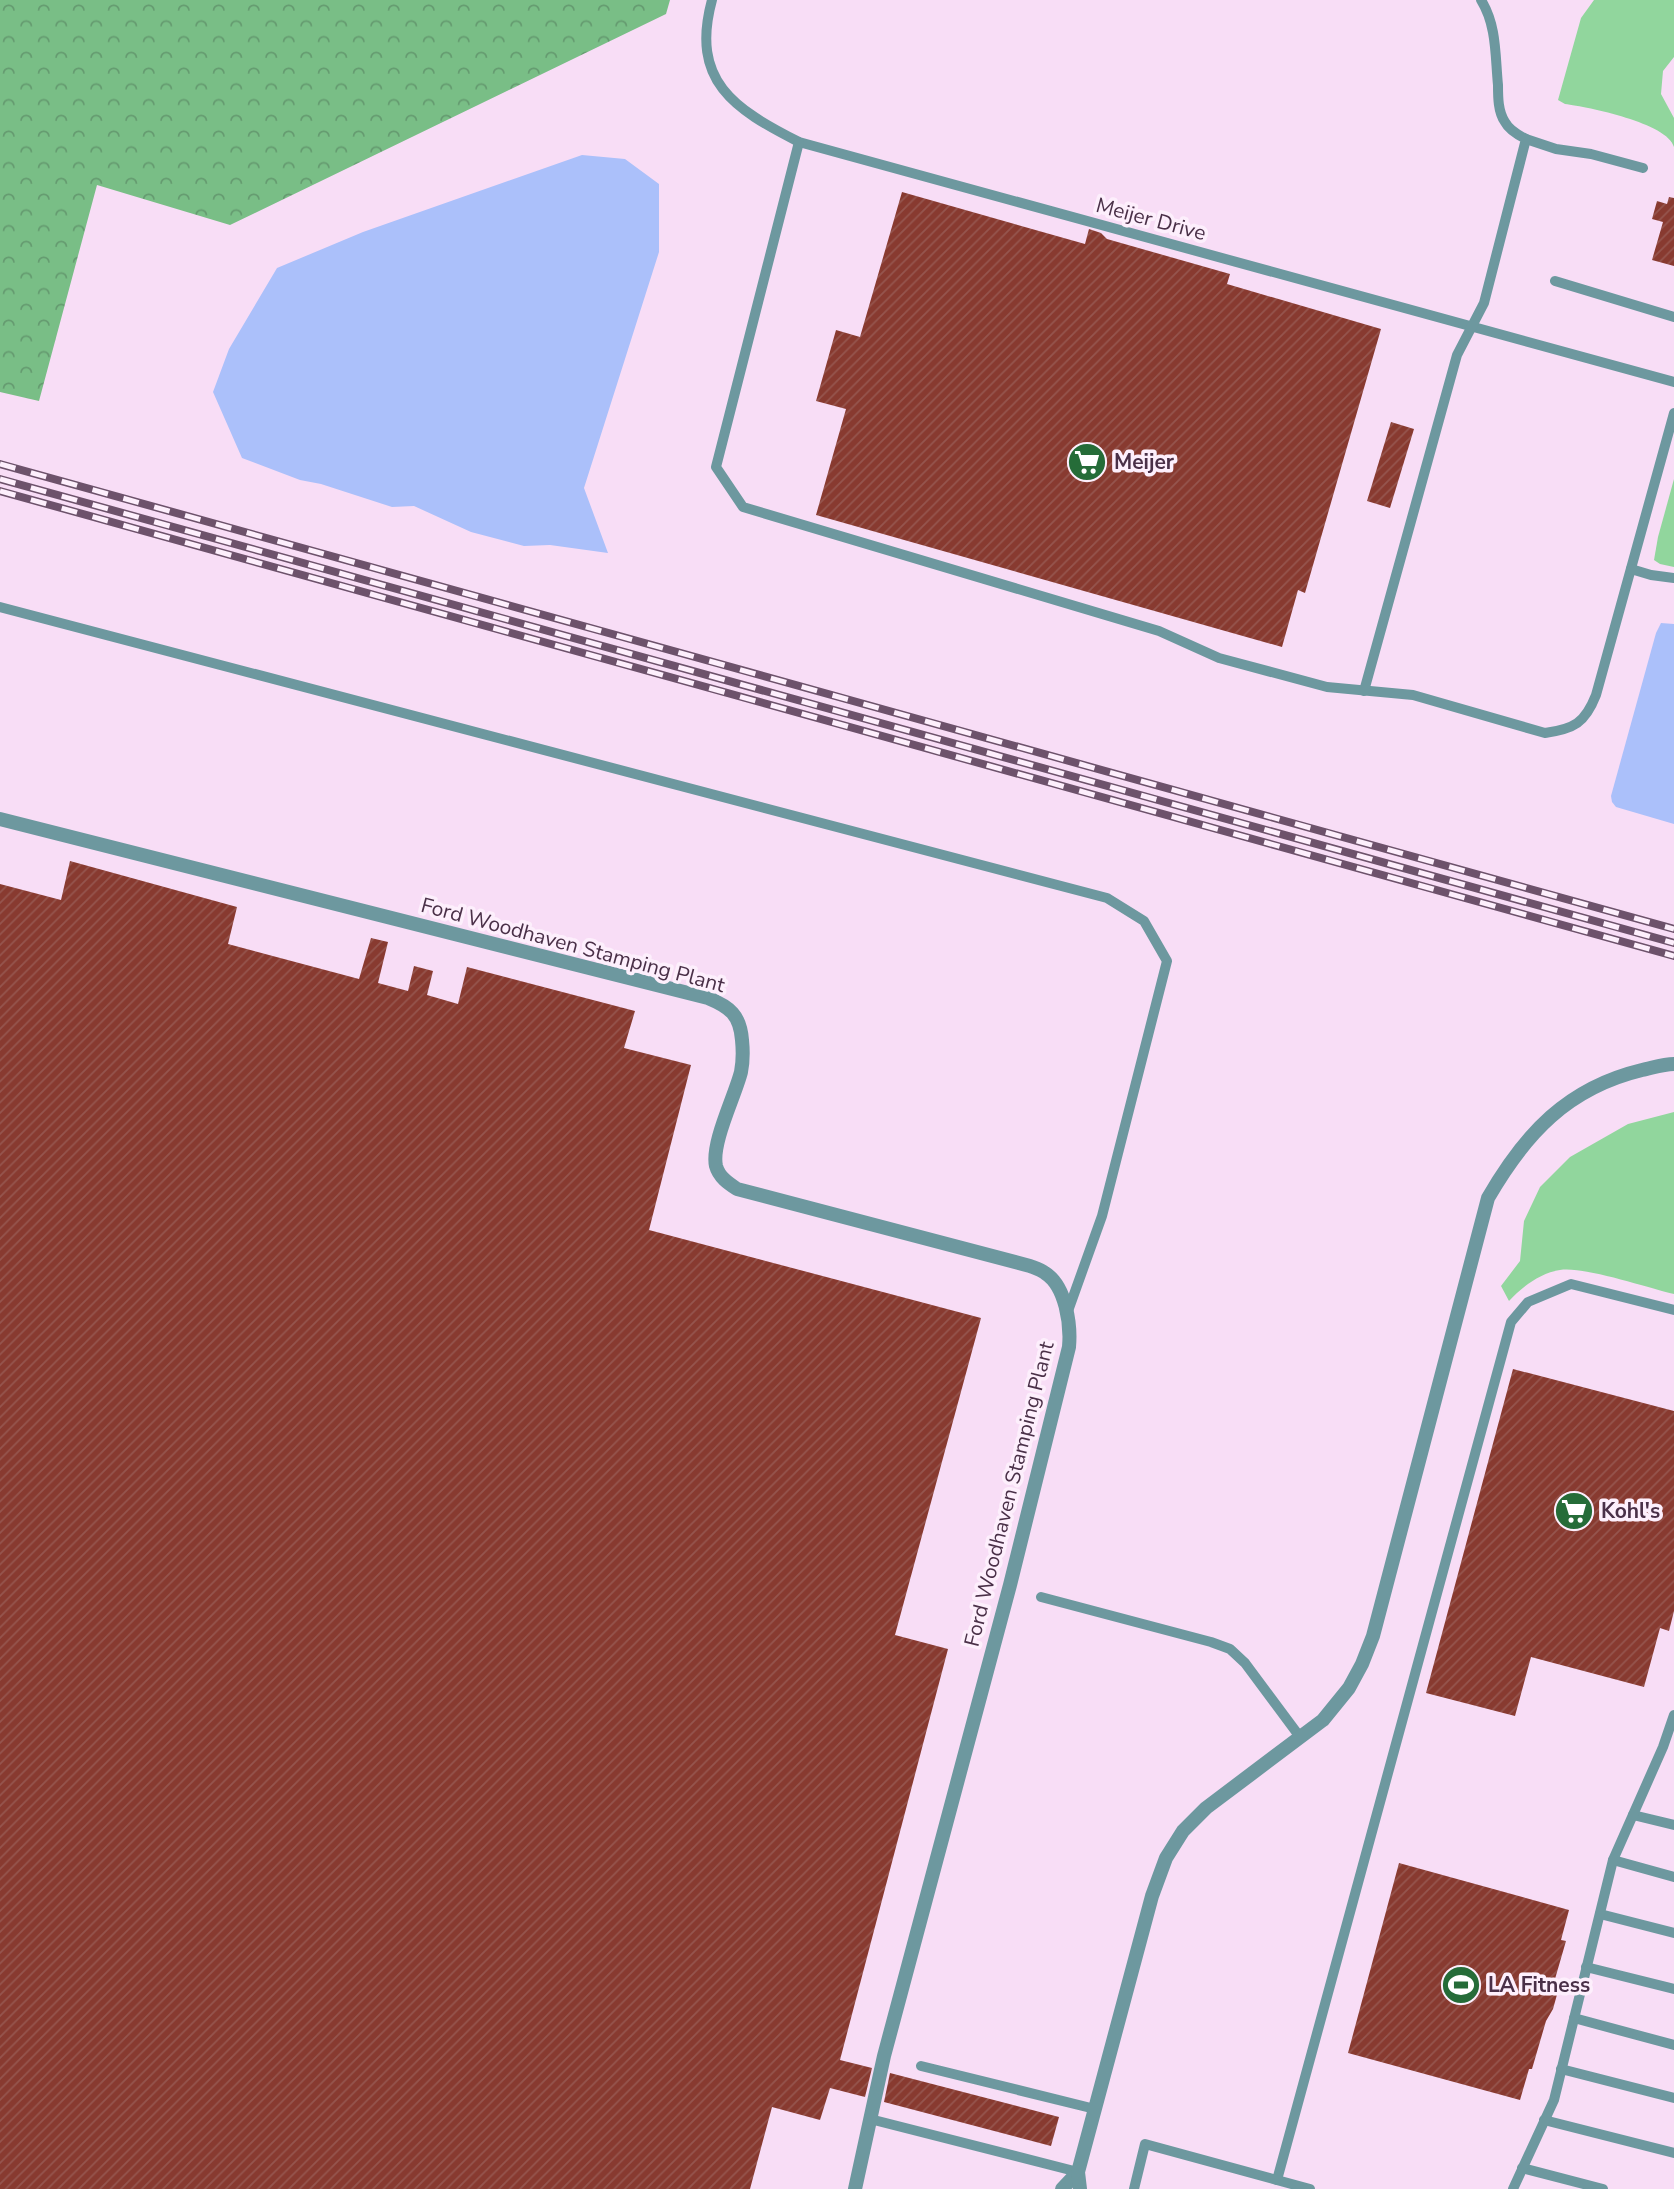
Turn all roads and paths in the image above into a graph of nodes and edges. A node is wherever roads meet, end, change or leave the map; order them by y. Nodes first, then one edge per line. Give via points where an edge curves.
1 (712, 0) edge
2 (1481, 0) edge
3 (1526, 138) junction
4 (799, 142) junction
5 (1643, 168) dead end
6 (1555, 281) dead end
7 (1674, 317) edge
8 (1472, 327) junction
9 (1674, 382) edge
10 (1674, 413) edge
11 (1631, 569) junction
12 (1674, 578) edge
13 (0, 607) edge
14 (1364, 691) junction
15 (0, 819) edge
16 (1674, 1064) edge
17 (1674, 1310) edge
18 (1068, 1312) junction
19 (1041, 1597) dead end
20 (1674, 1715) edge
21 (1300, 1737) junction
22 (1633, 1815) junction
23 (1674, 1825) edge
24 (1613, 1860) junction
25 (1674, 1877) edge
26 (1600, 1914) junction
27 (1674, 1933) edge
28 (1586, 1967) junction
29 (1674, 1989) edge
30 (1574, 2018) junction
31 (1674, 2045) edge
32 (920, 2066) dead end
33 (1561, 2069) junction
34 (1674, 2098) edge
35 (1095, 2109) junction
36 (870, 2119) junction
37 (1544, 2120) junction
38 (1674, 2153) edge
39 (1522, 2168) junction
40 (1078, 2172) junction
41 (1277, 2180) junction
42 (855, 2189) edge
43 (1062, 2189) edge
44 (1080, 2189) edge
45 (1134, 2189) edge
46 (1310, 2189) edge
47 (1513, 2189) edge
48 (1603, 2189) edge

1 - 4 lane, Meijer Drive via 705,42 708,63 718,82 757,121
2 - 3 lane via 1494,34 1499,104 1505,123
3 - 5 lane
3 - 8 lane via 1483,303
4 - 8 lane, Meijer Drive
4 - 14 lane via 716,467 743,507 1159,631 1219,658 1327,687
6 - 7 lane
8 - 9 lane, Meijer Drive
8 - 14 lane via 1457,355
10 - 11 lane
11 - 12 lane
11 - 14 lane via 1592,706 1588,715 1567,730 1545,733 1413,695
13 - 18 lane via 1107,898 1144,921 1167,961 1102,1216
15 - 18 street, Ford Woodhaven Stamping Plant via 725,1005 741,1027 743,1048 742,1070 717,1146 716,1166 727,1182 737,1189 1030,1266 1055,1283
16 - 21 street via 1612,1077 1562,1106 1531,1135 1488,1198 1373,1636 1349,1688 1323,1720
17 - 41 lane via 1571,1284 1528,1302 1511,1322
18 - 36 street, Ford Woodhaven Stamping Plant via 1069,1347
19 - 21 lane via 1230,1650 1245,1663
20 - 22 lane
21 - 35 street via 1206,1808 1183,1831 1166,1858
22 - 23 lane
22 - 24 lane
24 - 25 lane
24 - 26 lane
26 - 27 lane
26 - 28 lane
28 - 29 lane
28 - 30 lane
30 - 31 lane
30 - 33 lane
32 - 35 lane
33 - 34 lane
33 - 37 lane
35 - 40 street
36 - 40 lane
36 - 42 street, Ford Woodhaven Stamping Plant
37 - 38 lane
37 - 39 lane
39 - 47 lane
39 - 48 lane
40 - 43 street
40 - 44 street
41 - 45 lane via 1145,2144
41 - 46 lane

